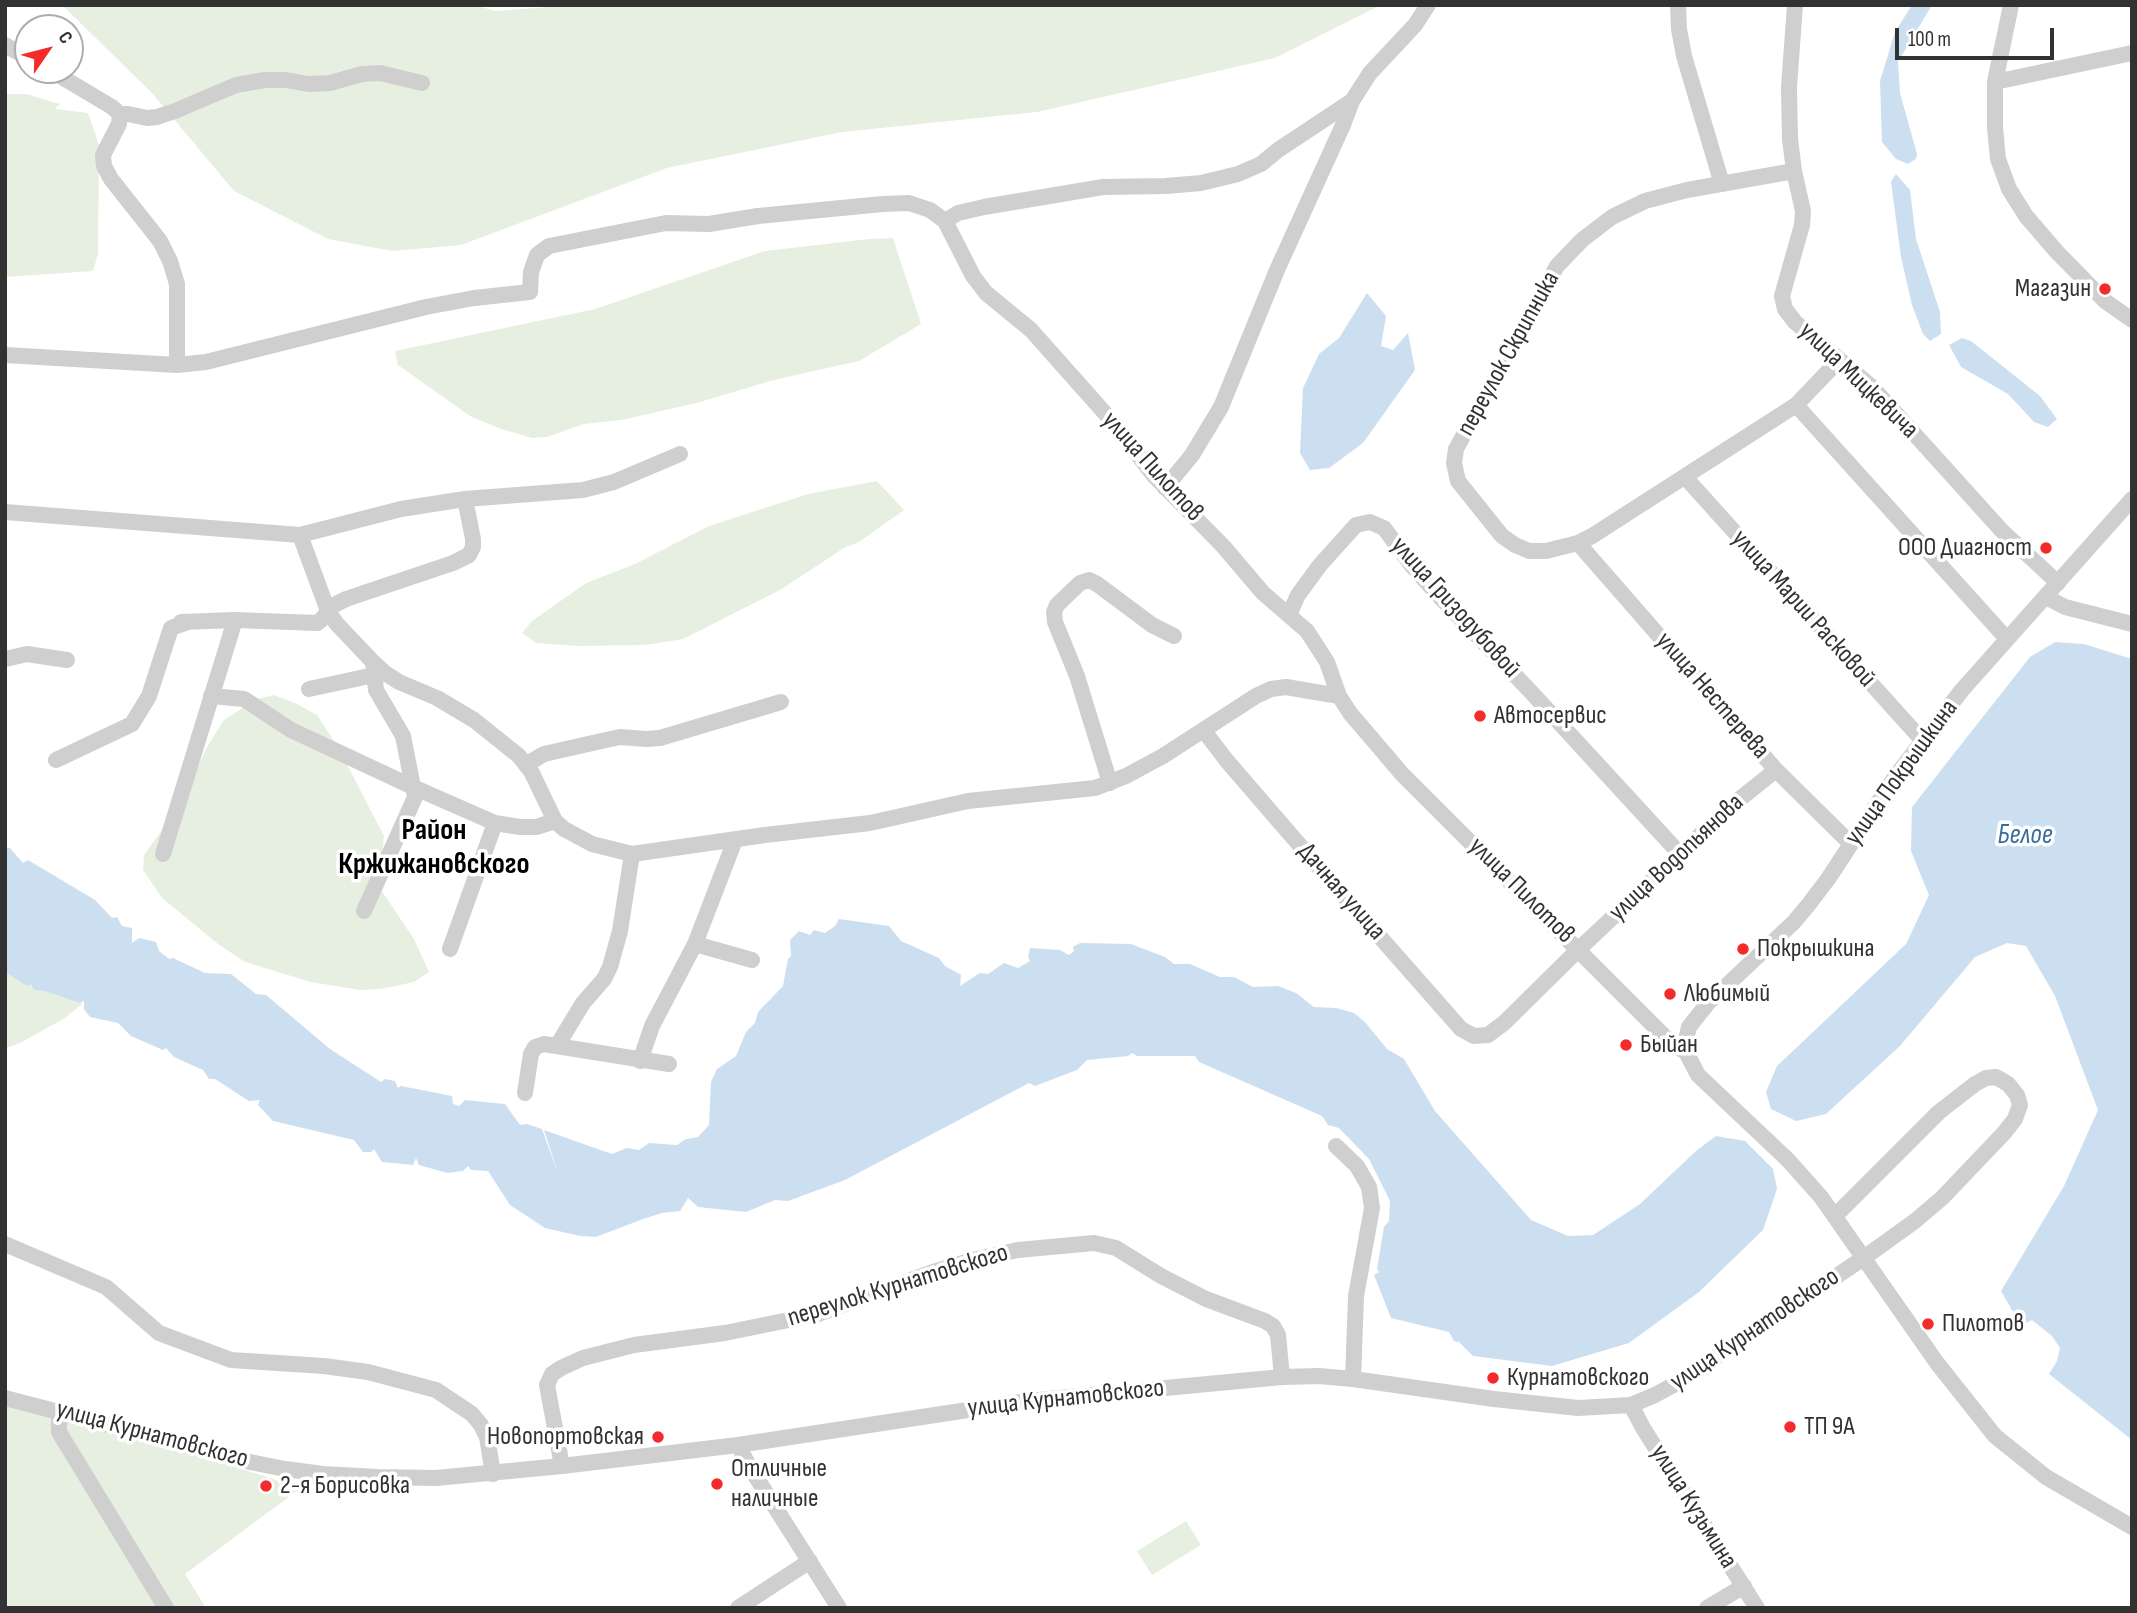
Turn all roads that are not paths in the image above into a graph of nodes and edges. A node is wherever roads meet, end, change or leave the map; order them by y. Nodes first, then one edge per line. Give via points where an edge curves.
1 (1428, 5) edge
2 (1678, 5) edge
3 (1795, 5) edge
4 (2011, 5) edge
5 (2132, 53) edge
6 (1995, 82) junction
7 (422, 83) dead end
8 (73, 84) edge
9 (1352, 101) junction
10 (120, 114) junction
11 (1794, 172) junction
12 (1722, 184) junction
13 (945, 221) junction
14 (2132, 320) edge
15 (5, 355) edge
16 (1839, 360) junction
17 (177, 365) junction
18 (1796, 405) junction
19 (680, 454) dead end
20 (1685, 477) junction
21 (1165, 488) junction
22 (465, 499) junction
23 (2132, 499) edge
24 (5, 512) edge
25 (300, 535) junction
26 (1578, 542) junction
27 (2058, 583) junction
28 (2046, 597) junction
29 (328, 611) junction
30 (1290, 615) junction
31 (234, 620) junction
32 (2132, 624) edge
33 (1174, 636) dead end
34 (2007, 639) junction
35 (5, 659) edge
36 (67, 660) dead end
37 (373, 669) junction
38 (309, 689) dead end
39 (211, 696) junction
40 (1339, 696) junction
41 (781, 702) dead end
42 (1204, 731) junction
43 (1922, 740) junction
44 (56, 760) dead end
45 (527, 764) junction
46 (1776, 770) junction
47 (1110, 783) junction
48 (413, 787) junction
49 (555, 821) junction
50 (495, 823) junction
51 (736, 840) junction
52 (1851, 844) junction
53 (163, 854) dead end
54 (632, 854) junction
55 (1680, 854) junction
56 (364, 911) dead end
57 (695, 944) junction
58 (450, 949) dead end
59 (1579, 949) junction
60 (752, 960) dead end
61 (1488, 1035) joint
62 (557, 1046) junction
63 (1686, 1052) junction
64 (640, 1061) junction
65 (669, 1064) dead end
66 (525, 1093) dead end
67 (1336, 1146) dead end
68 (1835, 1216) junction
69 (5, 1244) edge
70 (1865, 1257) junction
71 (1282, 1377) junction
72 (1353, 1378) junction
73 (5, 1398) edge
74 (1631, 1405) junction
75 (59, 1411) junction
76 (738, 1445) junction
77 (562, 1466) junction
78 (493, 1474) junction
79 (2132, 1527) edge
80 (810, 1561) junction
81 (1744, 1586) junction
82 (166, 1608) edge
83 (738, 1608) edge
84 (839, 1608) edge
85 (1707, 1608) edge
86 (1757, 1608) edge

1 - 9 street
2 - 12 street via 1684,55
3 - 11 street, улица Мицкевича via 1788,87
4 - 6 street
5 - 6 street
6 - 14 street via 1998,159 2009,189 2056,251 2105,301
7 - 10 street via 380,73 330,83 265,79 236,85 157,117
8 - 10 street
9 - 13 street via 1261,164 1238,174 1200,183 1103,187 984,207
9 - 21 street via 1221,407
10 - 17 street via 103,155 104,166 170,261 177,284
11 - 12 street, переулок Скрипника
11 - 16 street, улица Мицкевича via 1803,211 1782,296 1785,309
12 - 26 street, переулок Скрипника via 1645,201 1612,217 1582,240 1557,266 1455,449 1458,481 1502,536 1529,551
13 - 17 street via 909,203 709,224 666,223 549,246 537,255 530,292 426,307 238,356
13 - 21 street, улица Пилотов via 986,293 1031,330
15 - 17 street
16 - 18 street, переулок Скрипника
16 - 27 street, улица Мицкевича via 1872,387 2002,531
18 - 20 street, переулок Скрипника
18 - 34 street
19 - 22 street via 583,490
20 - 26 street, переулок Скрипника
20 - 43 street, улица Марии Расковой
21 - 30 street, улица Пилотов via 1263,593
22 - 25 street via 401,509
22 - 29 street via 473,539 469,555 346,599
23 - 27 street, улица Покрышкина
24 - 25 street
25 - 29 street
26 - 46 street, улица Нестерева
27 - 28 street, улица Покрышкина
28 - 32 street via 2065,607
28 - 34 street, улица Покрышкина
29 - 31 street via 317,623
29 - 37 street
30 - 40 street, улица Пилотов via 1319,647
30 - 55 street, улица Гризодубовой via 1320,565 1356,526 1370,522 1384,528 1440,597
31 - 39 street
31 - 44 street via 184,622 171,628 149,696 131,724
33 - 47 street via 1089,580 1057,605 1055,622
34 - 43 street, улица Покрышкина
35 - 36 street via 27,654
37 - 38 street
37 - 45 street via 474,720
37 - 48 street via 376,690 403,736
39 - 48 street via 244,699 291,730
39 - 53 street
40 - 42 street via 1286,687 1271,689
40 - 59 street, улица Пилотов via 1402,774
41 - 45 street via 660,738 620,737 544,754
42 - 47 street
42 - 61 street, Дачная улица via 1461,1029 1474,1037
43 - 52 street, улица Покрышкина
45 - 49 street
46 - 52 street, улица Нестерева
46 - 55 street, улица Водопьянова
47 - 51 street via 968,801 870,823
48 - 50 street
48 - 56 street via 415,797
49 - 50 street via 536,827
49 - 54 street via 592,844
50 - 58 street
51 - 54 street
51 - 57 street
52 - 63 street, улица Покрышкина via 1794,922 1695,1018
54 - 62 street via 610,967
55 - 59 street, улица Водопьянова
57 - 60 street
57 - 64 street via 652,1027
59 - 61 street, улица Водопьянова
59 - 63 street, улица Пилотов
62 - 64 street
62 - 66 street via 535,1047
63 - 68 street, улица Пилотов via 1698,1075 1788,1160
64 - 65 street
67 - 72 street via 1357,1166 1369,1187 1372,1208 1356,1296
68 - 70 street, улица Пилотов
68 - 70 street, улица Курнатовского via 1939,1112 1975,1084 1996,1077 2017,1095 2020,1105 2004,1133 1942,1198
69 - 78 street via 106,1287 159,1333 231,1360 368,1372 436,1390 481,1424
70 - 74 street, улица Курнатовского via 1679,1382
70 - 79 street, улица Пилотов via 1937,1363 1995,1436 2046,1477
71 - 72 street, улица Курнатовского
71 - 76 street, улица Курнатовского via 1027,1401
71 - 77 street, переулок Курнатовского via 1273,1326 1206,1299 1116,1248 1084,1243 1018,1250 973,1259 818,1314 621,1348 561,1368 547,1385
72 - 74 street, улица Курнатовского via 1543,1405
73 - 75 street, улица Курнатовского
74 - 81 street, улица Кузьмина
75 - 78 street, улица Курнатовского via 285,1469 377,1477
75 - 82 street via 59,1432
76 - 77 street, улица Курнатовского
76 - 80 street
77 - 78 street, улица Курнатовского
80 - 83 street
80 - 84 street
81 - 85 street
81 - 86 street, улица Кузьмина

